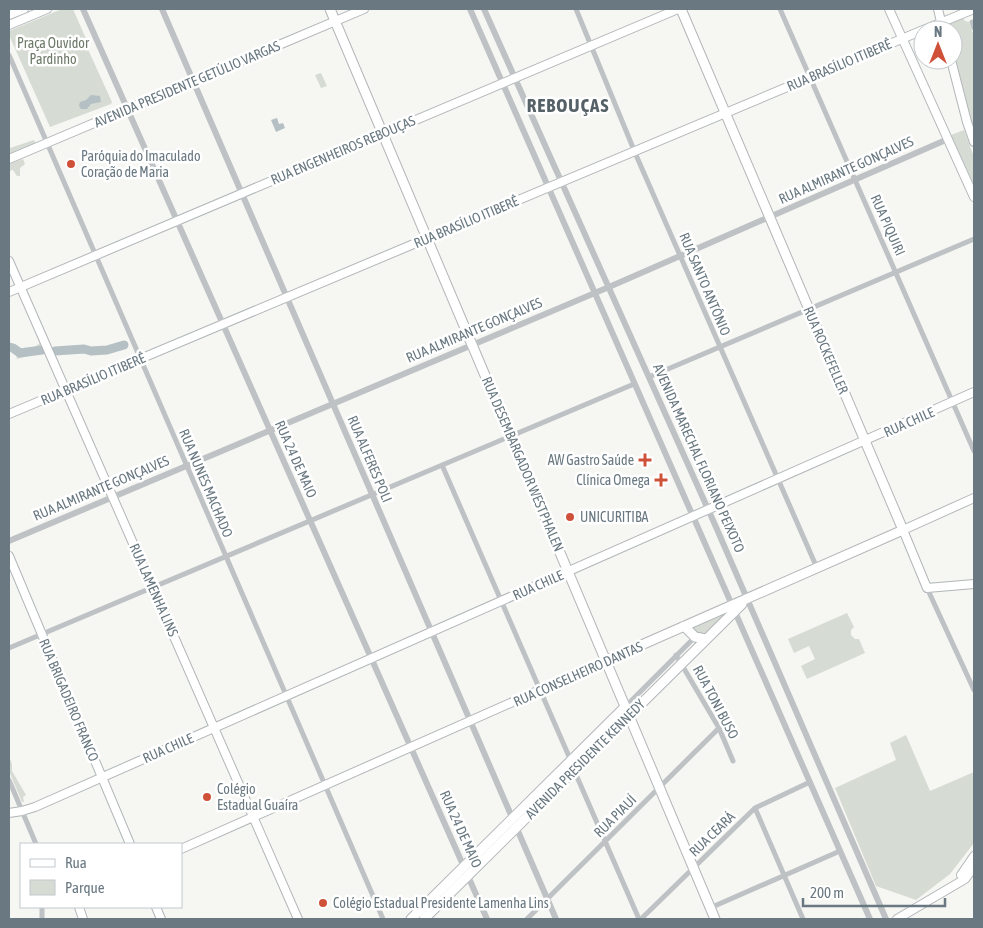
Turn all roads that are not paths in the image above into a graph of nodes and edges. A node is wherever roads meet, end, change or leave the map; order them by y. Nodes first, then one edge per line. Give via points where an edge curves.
1 (24, 9) edge
2 (47, 9) edge
3 (83, 9) edge
4 (162, 9) edge
5 (330, 9) edge
6 (364, 9) edge
7 (470, 9) edge
8 (484, 9) edge
9 (576, 9) edge
10 (679, 9) edge
11 (780, 9) edge
12 (889, 9) edge
13 (974, 9) edge
14 (9, 15) edge
15 (953, 20) edge
16 (335, 21) junction
17 (972, 22) dead end
18 (9, 25) edge
19 (974, 28) edge
20 (913, 34) edge
21 (902, 39) junction
22 (592, 45) junction
23 (9, 56) edge
24 (954, 70) edge
25 (810, 77) junction
26 (516, 78) junction
27 (193, 81) junction
28 (502, 83) junction
29 (127, 109) junction
30 (725, 113) junction
31 (383, 134) junction
32 (948, 140) junction
33 (974, 142) edge
34 (47, 143) junction
35 (635, 151) junction
36 (9, 159) edge
37 (855, 180) junction
38 (562, 182) junction
39 (548, 188) junction
40 (242, 193) junction
41 (974, 197) edge
42 (769, 217) junction
43 (177, 221) junction
44 (428, 238) junction
45 (974, 238) edge
46 (95, 255) junction
47 (680, 256) junction
48 (9, 261) edge
49 (896, 273) junction
50 (20, 287) junction
51 (609, 287) junction
52 (9, 292) edge
53 (594, 293) junction
54 (286, 298) junction
55 (809, 310) junction
56 (223, 324) junction
57 (472, 344) junction
58 (720, 348) junction
59 (140, 359) junction
60 (649, 377) junction
61 (634, 384) junction
62 (66, 390) junction
63 (974, 392) edge
64 (953, 402) junction
65 (332, 404) junction
66 (9, 414) edge
67 (270, 430) junction
68 (511, 436) junction
69 (865, 441) junction
70 (974, 451) edge
71 (442, 465) junction
72 (187, 466) junction
73 (777, 480) junction
74 (372, 495) junction
75 (113, 497) junction
76 (974, 498) edge
77 (708, 510) junction
78 (693, 517) junction
79 (310, 521) junction
80 (903, 530) junction
81 (9, 541) edge
82 (9, 556) edge
83 (226, 556) junction
84 (816, 568) junction
85 (568, 572) junction
86 (974, 584) edge
87 (152, 587) junction
88 (927, 588) junction
89 (747, 598) junction
90 (501, 601) junction
91 (733, 608) junction
92 (684, 626) junction
93 (431, 632) junction
94 (42, 634) junction
95 (695, 637) junction
96 (706, 639) junction
97 (9, 648) edge
98 (371, 658) junction
99 (679, 659) junction
100 (606, 661) junction
101 (540, 690) junction
102 (974, 690) edge
103 (286, 696) junction
104 (625, 707) junction
105 (629, 716) junction
106 (470, 721) junction
107 (214, 728) junction
108 (719, 728) junction
109 (591, 747) junction
110 (411, 748) junction
111 (570, 761) junction
112 (733, 761) dead end
113 (574, 770) junction
114 (102, 778) junction
115 (9, 780) edge
116 (810, 782) junction
117 (325, 785) junction
118 (659, 788) junction
119 (540, 798) junction
120 (755, 808) junction
121 (22, 811) junction
122 (9, 813) edge
123 (254, 817) junction
124 (512, 819) junction
125 (516, 828) junction
126 (605, 842) junction
127 (36, 843) edge
128 (130, 843) edge
129 (182, 849) edge
130 (840, 851) junction
131 (974, 856) edge
132 (974, 867) edge
133 (693, 868) junction
134 (466, 871) junction
135 (974, 873) edge
136 (784, 876) junction
137 (965, 879) junction
138 (441, 889) junction
139 (948, 889) junction
140 (547, 899) junction
141 (444, 900) junction
142 (710, 908) junction
143 (298, 919) edge
144 (383, 919) edge
145 (411, 919) edge
146 (424, 919) edge
147 (487, 919) edge
148 (527, 919) edge
149 (556, 919) edge
150 (640, 919) edge
151 (715, 919) edge
152 (803, 919) edge
153 (870, 919) edge
154 (886, 919) edge
155 (897, 919) edge

1 - 14 main road
2 - 18 main road
3 - 29 street, RUA 24 DE MAIO
4 - 27 street, RUA ALFERES POLI
5 - 16 main road, RUA DESEMBARGADOR WESTPHALEN
6 - 16 main road, AVENIDA PRESIDENTE GETÚLIO VARGAS
7 - 28 street
8 - 26 street, AVENIDA MARECHAL FLORIANO PEIXOTO
9 - 22 street, RUA SANTO ANTÔNIO
10 - 22 main road, RUA ENGENHEIROS REBOUÇAS
10 - 30 main road, RUA ROCKEFELLER
11 - 25 street, RUA PIQUIRI
12 - 21 main road
13 - 15 main road, RUA BRASÍLIO ITIBERÊ
16 - 27 main road, AVENIDA PRESIDENTE GETÚLIO VARGAS
16 - 31 main road, RUA DESEMBARGADOR WESTPHALEN
17 - 19 street
20 - 21 main road, RUA BRASÍLIO ITIBERÊ
21 - 25 main road, RUA BRASÍLIO ITIBERÊ
21 - 32 main road
22 - 26 main road, RUA ENGENHEIROS REBOUÇAS
22 - 35 street, RUA SANTO ANTÔNIO
23 - 34 street, RUA NUNES MACHADO
24 - 33 main road
25 - 30 main road, RUA BRASÍLIO ITIBERÊ
25 - 37 street, RUA PIQUIRI
26 - 28 main road, RUA ENGENHEIROS REBOUÇAS
26 - 38 street, AVENIDA MARECHAL FLORIANO PEIXOTO
27 - 29 main road, AVENIDA PRESIDENTE GETÚLIO VARGAS
27 - 40 street, RUA ALFERES POLI
28 - 31 main road, RUA ENGENHEIROS REBOUÇAS
28 - 39 street
29 - 34 main road, AVENIDA PRESIDENTE GETÚLIO VARGAS
29 - 43 street, RUA 24 DE MAIO
30 - 35 main road, RUA BRASÍLIO ITIBERÊ
30 - 42 main road, RUA ROCKEFELLER
31 - 40 main road, RUA ENGENHEIROS REBOUÇAS
31 - 44 main road, RUA DESEMBARGADOR WESTPHALEN
32 - 37 street, RUA ALMIRANTE GONÇALVES
32 - 41 main road
34 - 36 main road, AVENIDA PRESIDENTE GETÚLIO VARGAS
34 - 46 street, RUA NUNES MACHADO
35 - 38 main road, RUA BRASÍLIO ITIBERÊ
35 - 47 street, RUA SANTO ANTÔNIO
37 - 42 street, RUA ALMIRANTE GONÇALVES
37 - 49 street, RUA PIQUIRI
38 - 39 main road, RUA BRASÍLIO ITIBERÊ
38 - 51 street, AVENIDA MARECHAL FLORIANO PEIXOTO
39 - 44 main road, RUA BRASÍLIO ITIBERÊ
39 - 53 street
40 - 43 main road, RUA ENGENHEIROS REBOUÇAS
40 - 54 street, RUA ALFERES POLI
42 - 47 street, RUA ALMIRANTE GONÇALVES
42 - 55 main road, RUA ROCKEFELLER
43 - 46 main road, RUA ENGENHEIROS REBOUÇAS
43 - 56 street, RUA 24 DE MAIO
44 - 54 main road, RUA BRASÍLIO ITIBERÊ
44 - 57 main road, RUA DESEMBARGADOR WESTPHALEN
45 - 49 street
46 - 50 main road, RUA ENGENHEIROS REBOUÇAS
46 - 59 street, RUA NUNES MACHADO
47 - 51 street, RUA ALMIRANTE GONÇALVES
47 - 58 street, RUA SANTO ANTÔNIO
48 - 50 main road, RUA LAMENHA LINS
49 - 55 street
49 - 64 street, RUA PIQUIRI
50 - 52 main road, RUA ENGENHEIROS REBOUÇAS
50 - 62 main road, RUA LAMENHA LINS
51 - 53 street, RUA ALMIRANTE GONÇALVES
51 - 60 street, AVENIDA MARECHAL FLORIANO PEIXOTO
53 - 57 street, RUA ALMIRANTE GONÇALVES
53 - 61 street
54 - 56 main road, RUA BRASÍLIO ITIBERÊ
54 - 65 street, RUA ALFERES POLI
55 - 58 street
55 - 69 main road, RUA ROCKEFELLER
56 - 59 main road, RUA BRASÍLIO ITIBERÊ
56 - 67 street, RUA 24 DE MAIO
57 - 65 street, RUA ALMIRANTE GONÇALVES
57 - 68 main road, RUA DESEMBARGADOR WESTPHALEN
58 - 60 street
58 - 73 street, RUA SANTO ANTÔNIO
59 - 62 main road, RUA BRASÍLIO ITIBERÊ
59 - 72 street, RUA NUNES MACHADO
60 - 77 street, AVENIDA MARECHAL FLORIANO PEIXOTO
61 - 68 street
61 - 78 street
62 - 66 main road, RUA BRASÍLIO ITIBERÊ
62 - 75 main road, RUA LAMENHA LINS
63 - 64 main road, RUA CHILE
64 - 69 main road, RUA CHILE
64 - 70 street, RUA PIQUIRI
65 - 67 street, RUA ALMIRANTE GONÇALVES
65 - 74 street, RUA ALFERES POLI
67 - 72 street, RUA ALMIRANTE GONÇALVES
67 - 79 street, RUA 24 DE MAIO
68 - 71 street
68 - 85 main road, RUA DESEMBARGADOR WESTPHALEN
69 - 73 main road, RUA CHILE
69 - 80 main road, RUA ROCKEFELLER
71 - 74 street
71 - 90 street
72 - 75 street, RUA ALMIRANTE GONÇALVES
72 - 83 street, RUA NUNES MACHADO
73 - 77 main road, RUA CHILE
73 - 84 street, RUA SANTO ANTÔNIO
74 - 79 street
74 - 93 street, RUA ALFERES POLI
75 - 81 street, RUA ALMIRANTE GONÇALVES
75 - 87 main road, RUA LAMENHA LINS
76 - 80 main road, RUA CONSELHEIRO DANTAS
77 - 78 main road, RUA CHILE
77 - 89 street, AVENIDA MARECHAL FLORIANO PEIXOTO
78 - 85 main road, RUA CHILE
78 - 91 street
79 - 83 street
79 - 98 street, RUA 24 DE MAIO
80 - 84 main road, RUA CONSELHEIRO DANTAS
80 - 88 main road, RUA ROCKEFELLER
82 - 94 main road, RUA BRIGADEIRO FRANCO
83 - 87 street
83 - 103 street, RUA NUNES MACHADO
84 - 89 main road, RUA CONSELHEIRO DANTAS
85 - 90 main road, RUA CHILE
85 - 100 main road, RUA DESEMBARGADOR WESTPHALEN
86 - 88 main road
87 - 94 street
87 - 107 main road, RUA LAMENHA LINS
88 - 102 street, RUA ROCKEFELLER
89 - 91 main road, RUA CONSELHEIRO DANTAS
89 - 154 street, AVENIDA MARECHAL FLORIANO PEIXOTO
90 - 93 main road, RUA CHILE
90 - 101 street
91 - 92 main road, RUA CONSELHEIRO DANTAS
91 - 96 main road, AVENIDA PRESIDENTE KENNEDY
91 - 116 street
92 - 95 main road
92 - 100 main road, RUA CONSELHEIRO DANTAS
93 - 98 main road, RUA CHILE
93 - 106 street, RUA ALFERES POLI
94 - 97 street
94 - 114 main road, RUA BRIGADEIRO FRANCO
95 - 96 main road
95 - 99 street, AVENIDA PRESIDENTE KENNEDY
96 - 99 main road, AVENIDA PRESIDENTE KENNEDY
98 - 103 main road, RUA CHILE
98 - 110 street, RUA 24 DE MAIO
99 - 104 street, AVENIDA PRESIDENTE KENNEDY
99 - 105 main road, AVENIDA PRESIDENTE KENNEDY
99 - 108 street, RUA TONI BUSO
100 - 101 main road, RUA CONSELHEIRO DANTAS
100 - 104 main road, RUA DESEMBARGADOR WESTPHALEN
101 - 106 main road, RUA CONSELHEIRO DANTAS
101 - 111 street
103 - 107 main road, RUA CHILE
103 - 117 street, RUA NUNES MACHADO
104 - 105 main road, RUA DESEMBARGADOR WESTPHALEN
104 - 109 main road, AVENIDA PRESIDENTE KENNEDY
105 - 109 main road, AVENIDA PRESIDENTE KENNEDY
105 - 118 main road, RUA DESEMBARGADOR WESTPHALEN
106 - 110 main road, RUA CONSELHEIRO DANTAS
106 - 124 street, RUA ALFERES POLI
107 - 114 main road, RUA CHILE
107 - 123 main road, RUA LAMENHA LINS
108 - 112 street, RUA TONI BUSO
108 - 118 street, RUA PIAUÍ
109 - 111 main road, AVENIDA PRESIDENTE KENNEDY
109 - 113 main road, AVENIDA PRESIDENTE KENNEDY
110 - 117 main road, RUA CONSELHEIRO DANTAS
110 - 134 street, RUA 24 DE MAIO
111 - 119 main road, AVENIDA PRESIDENTE KENNEDY
113 - 119 main road, AVENIDA PRESIDENTE KENNEDY
113 - 126 street
114 - 121 main road, RUA CHILE
114 - 128 main road, RUA BRIGADEIRO FRANCO
115 - 121 street
116 - 120 street, RUA CEARÁ
116 - 130 street
117 - 123 main road, RUA CONSELHEIRO DANTAS
117 - 144 street, RUA NUNES MACHADO
118 - 126 street, RUA PIAUÍ
118 - 133 main road, RUA DESEMBARGADOR WESTPHALEN
119 - 124 main road, AVENIDA PRESIDENTE KENNEDY
119 - 125 main road, AVENIDA PRESIDENTE KENNEDY
120 - 133 street, RUA CEARÁ
120 - 136 street
121 - 122 main road, RUA CHILE
121 - 127 street
123 - 129 main road, RUA CONSELHEIRO DANTAS
123 - 143 main road, RUA LAMENHA LINS
124 - 125 street, RUA ALFERES POLI
124 - 134 main road, AVENIDA PRESIDENTE KENNEDY
125 - 134 main road, AVENIDA PRESIDENTE KENNEDY
125 - 140 street, RUA ALFERES POLI
126 - 140 street, RUA PIAUÍ
126 - 150 street
130 - 136 street
130 - 153 street
131 - 139 main road
132 - 137 main road
133 - 142 main road, RUA DESEMBARGADOR WESTPHALEN
133 - 150 street, RUA CEARÁ
134 - 138 main road, AVENIDA PRESIDENTE KENNEDY
134 - 141 main road, AVENIDA PRESIDENTE KENNEDY
134 - 147 street, RUA 24 DE MAIO
135 - 137 main road
136 - 142 street
136 - 152 street
137 - 139 main road
138 - 141 main road
138 - 145 main road, AVENIDA PRESIDENTE KENNEDY
139 - 155 main road
140 - 148 street, RUA PIAUÍ
140 - 149 street, RUA ALFERES POLI
141 - 146 main road, AVENIDA PRESIDENTE KENNEDY
142 - 151 main road, RUA DESEMBARGADOR WESTPHALEN

